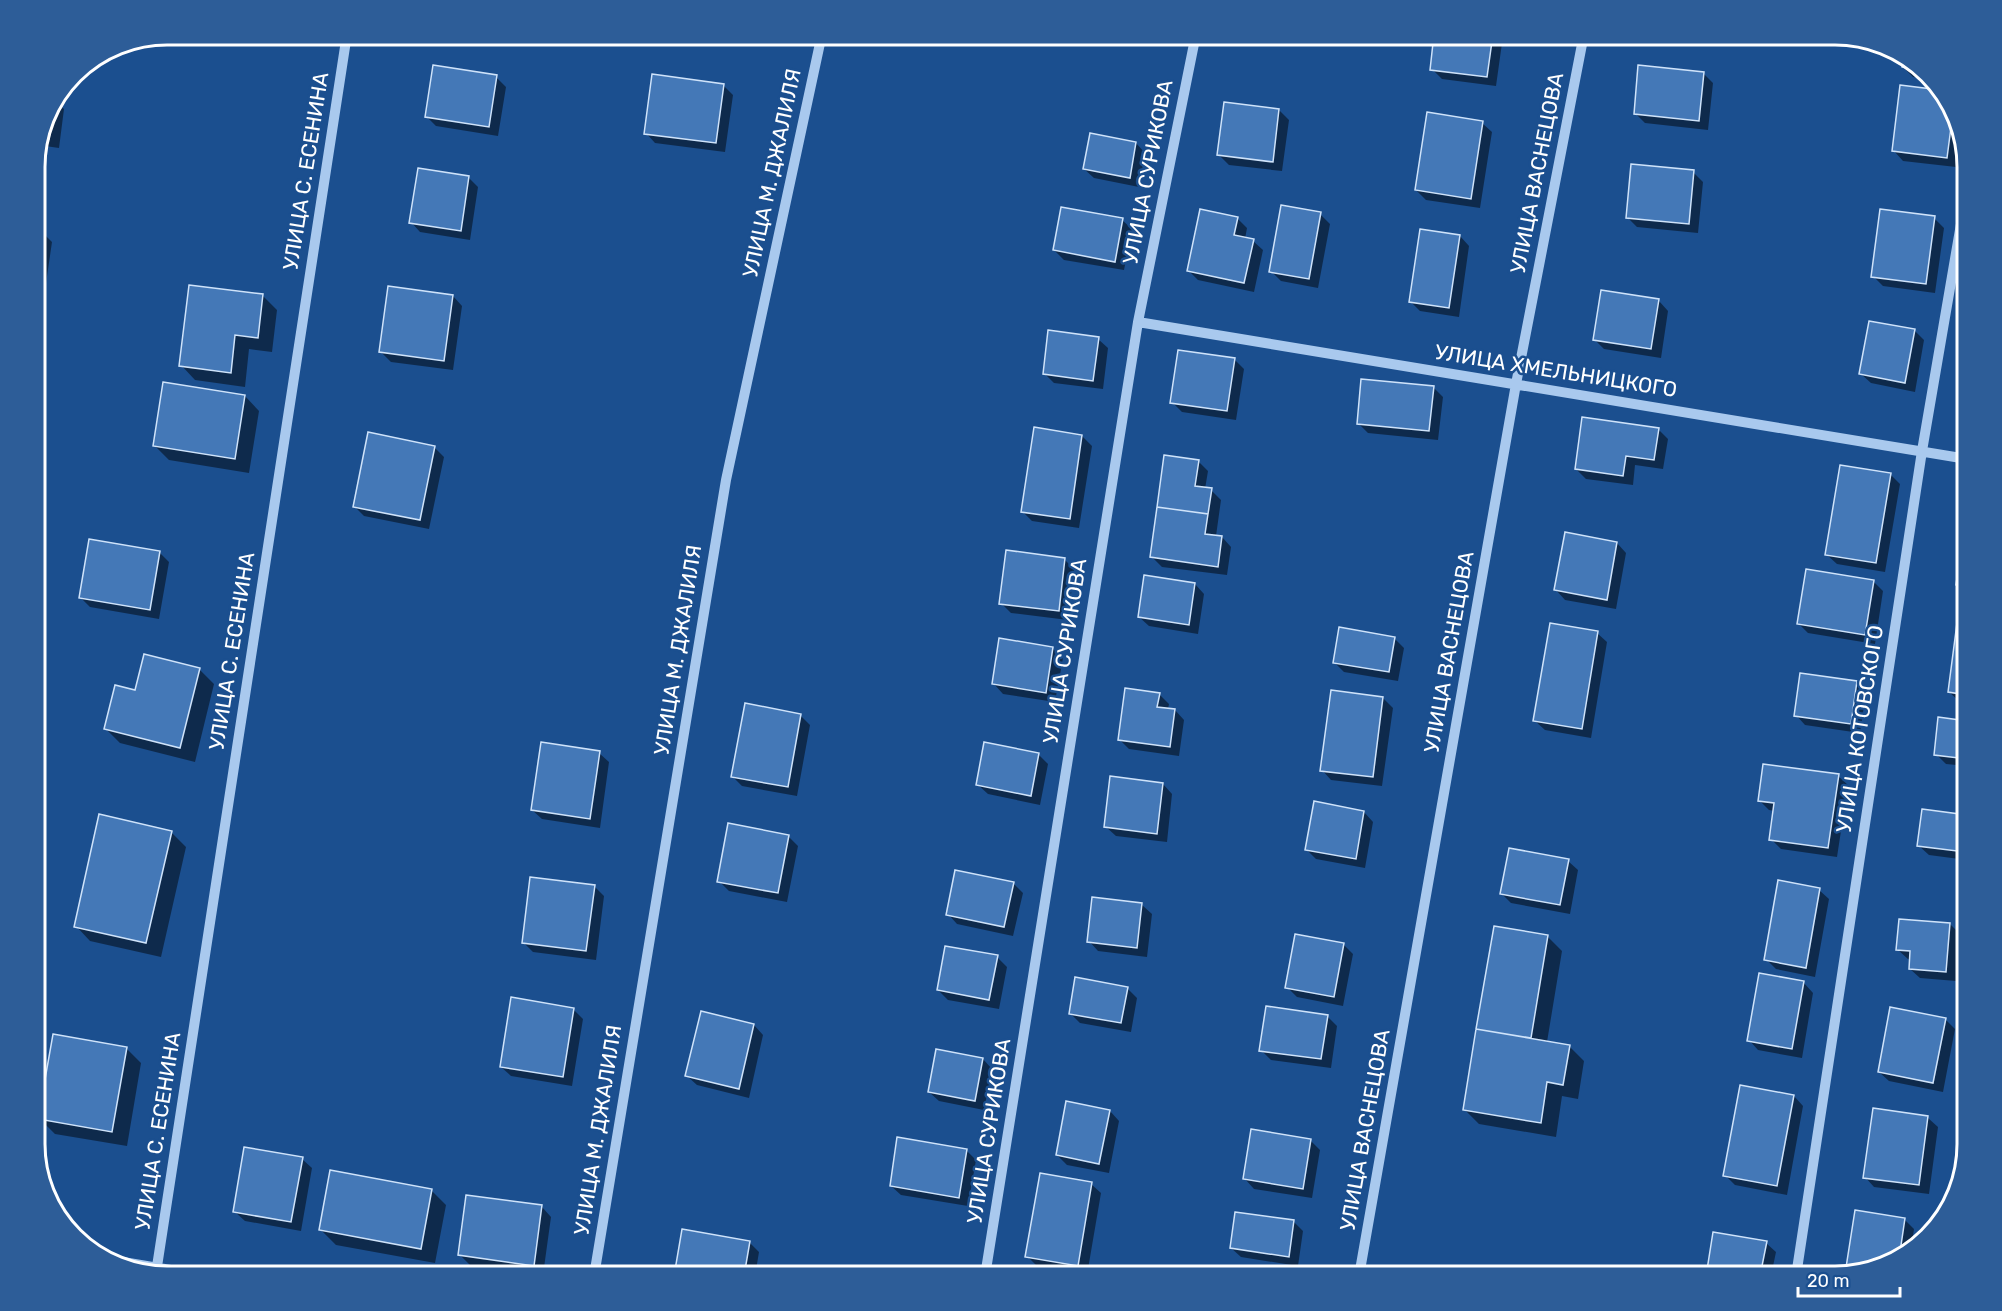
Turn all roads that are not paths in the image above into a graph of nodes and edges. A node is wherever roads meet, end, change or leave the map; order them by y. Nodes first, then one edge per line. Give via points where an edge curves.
1 (345, 45) edge
2 (820, 45) edge
3 (1194, 45) edge
4 (1582, 45) edge
5 (1957, 252) edge
6 (1138, 322) junction
7 (1516, 384) junction
8 (1922, 451) junction
9 (1957, 457) edge
10 (158, 1265) edge
11 (596, 1266) edge
12 (987, 1266) edge
13 (1361, 1266) edge
14 (1798, 1266) edge

1 - 10 street, УЛИЦА С. ЕСЕНИНА
2 - 11 street, УЛИЦА М. ДЖАЛИЛЯ via 726,480
3 - 6 street, УЛИЦА СУРИКОВА
4 - 7 street, УЛИЦА ВАСНЕЦОВА
5 - 8 street, УЛИЦА КОТОВСКОГО
6 - 7 street, УЛИЦА ХМЕЛЬНИЦКОГО
6 - 12 street, УЛИЦА СУРИКОВА
7 - 8 street, УЛИЦА ХМЕЛЬНИЦКОГО
7 - 13 street, УЛИЦА ВАСНЕЦОВА
8 - 9 street, УЛИЦА ХМЕЛЬНИЦКОГО
8 - 14 street, УЛИЦА КОТОВСКОГО

